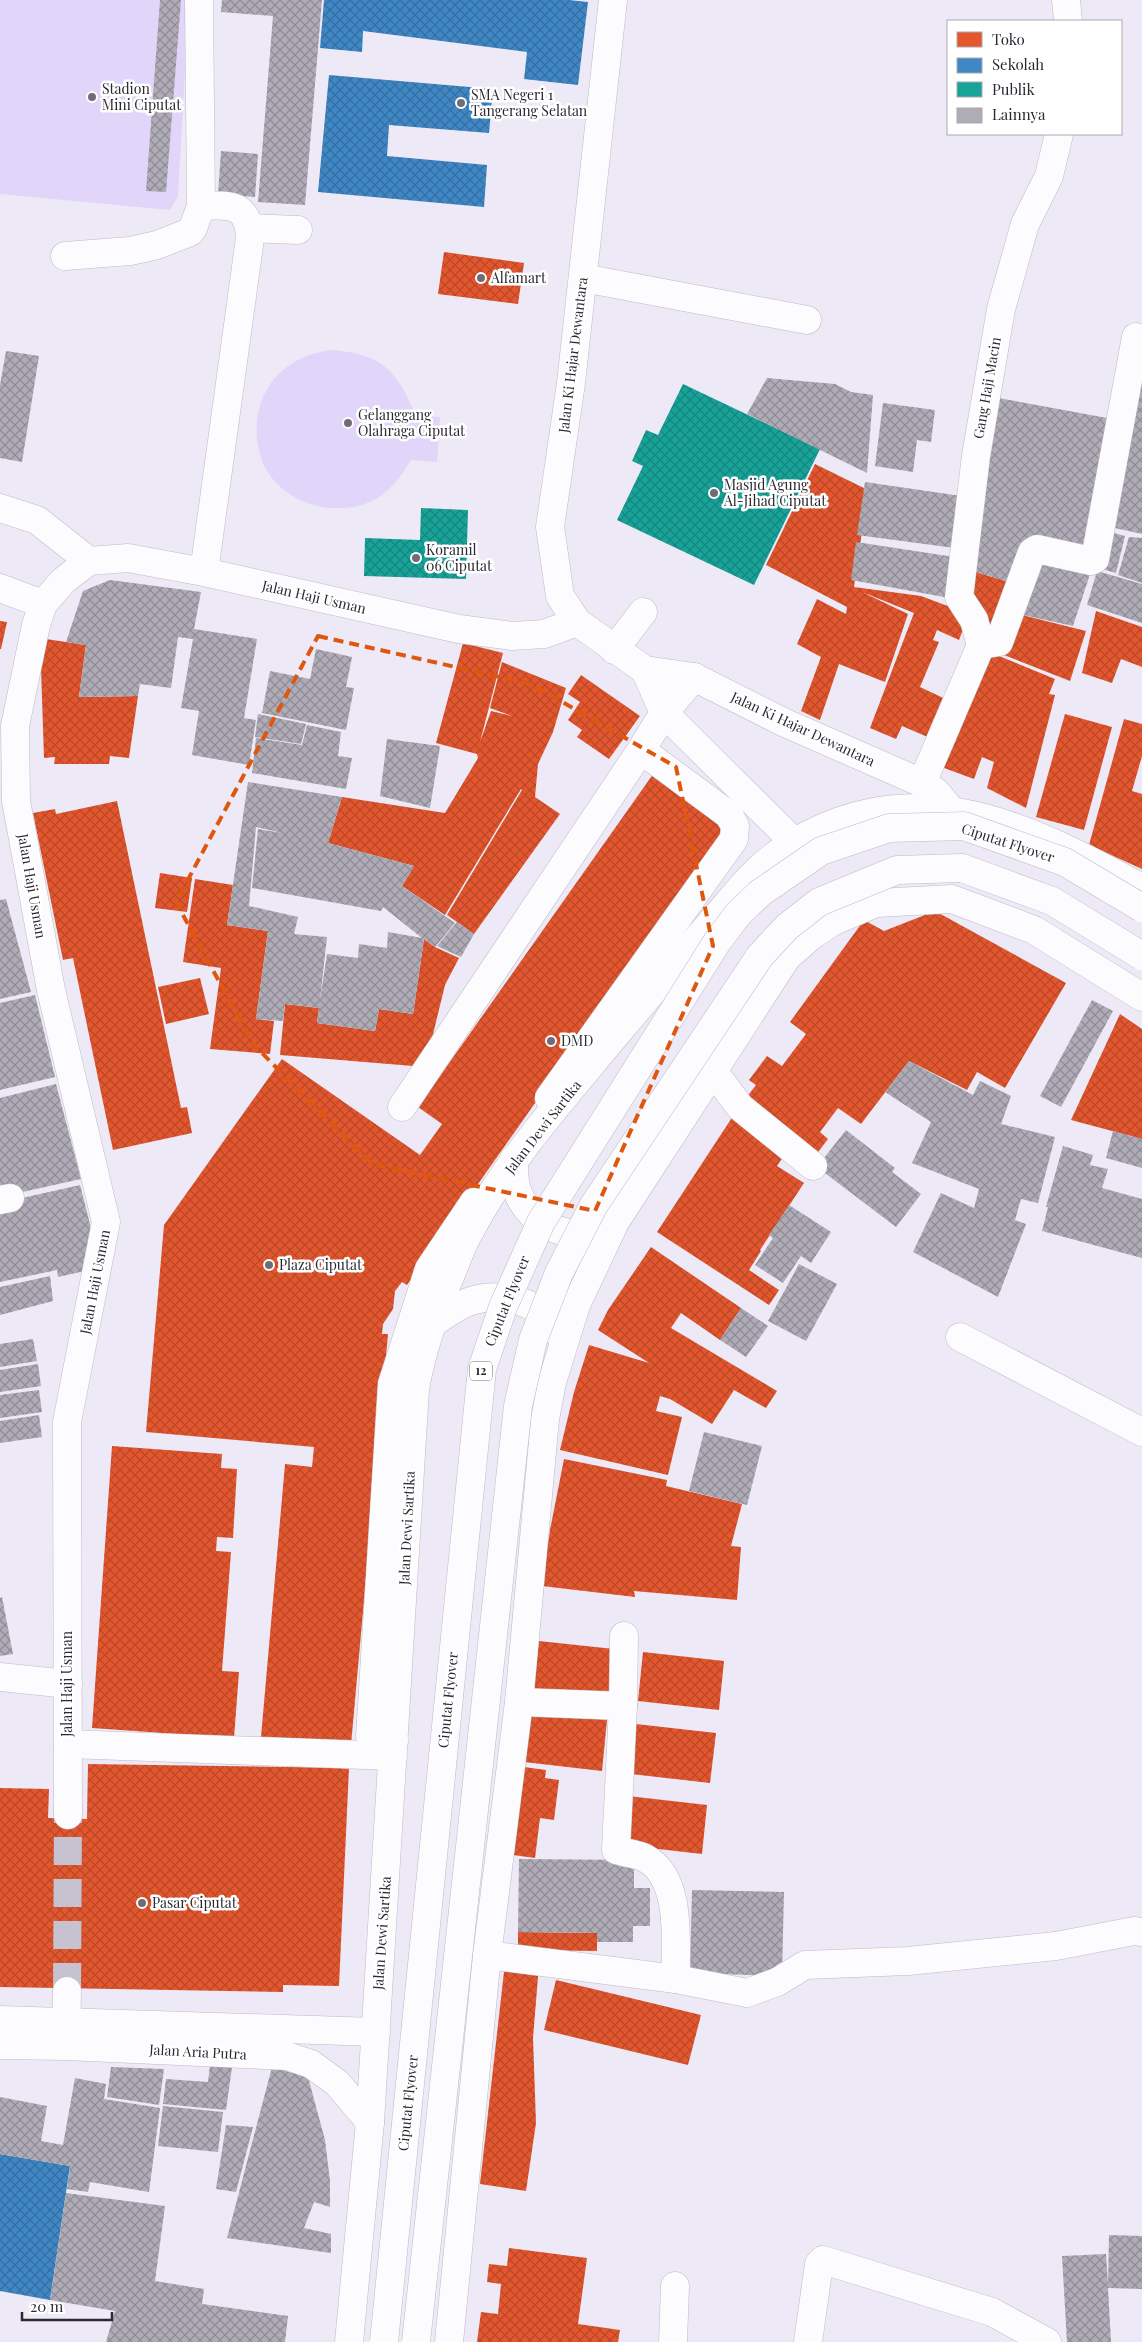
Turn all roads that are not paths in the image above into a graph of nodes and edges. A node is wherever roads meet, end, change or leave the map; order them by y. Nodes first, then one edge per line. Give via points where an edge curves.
1 (199, 0) edge
2 (613, 0) edge
3 (1066, 0) edge
4 (1068, 20) edge
5 (1059, 135) edge
6 (201, 206) junction
7 (250, 228) junction
8 (298, 230) dead end
9 (64, 256) dead end
10 (583, 278) junction
11 (807, 320) dead end
12 (1136, 337) dead end
13 (0, 508) edge
14 (90, 561) junction
15 (204, 572) junction
16 (0, 588) edge
17 (43, 604) junction
18 (643, 612) dead end
19 (577, 622) junction
20 (981, 645) junction
21 (614, 650) junction
22 (645, 670) junction
23 (694, 677) junction
24 (664, 713) junction
25 (7, 724) edge
26 (641, 750) junction
27 (922, 783) junction
28 (8, 802) edge
29 (950, 809) junction
30 (795, 843) junction
31 (1142, 888) edge
32 (1142, 908) edge
33 (1142, 956) edge
34 (1142, 997) edge
35 (713, 1072) junction
36 (402, 1107) dead end
37 (514, 1159) junction
38 (813, 1166) dead end
39 (615, 1222) junction
40 (431, 1324) junction
41 (960, 1337) dead end
42 (562, 1344) junction
43 (398, 1361) junction
44 (415, 1389) junction
45 (1142, 1432) edge
46 (624, 1636) dead end
47 (0, 1677) edge
48 (68, 1684) junction
49 (519, 1702) junction
50 (623, 1706) junction
51 (68, 1744) junction
52 (385, 1745) junction
53 (68, 1815) tunnel mouth
54 (1142, 1932) edge
55 (486, 1955) junction
56 (676, 1979) junction
57 (66, 1991) tunnel mouth
58 (0, 2020) edge
59 (376, 2032) junction
60 (66, 2033) junction
61 (0, 2045) edge
62 (370, 2122) junction
63 (675, 2286) dead end
64 (349, 2342) edge
65 (384, 2342) edge
66 (416, 2342) edge
67 (448, 2342) edge
68 (673, 2342) edge
69 (808, 2342) edge
70 (1047, 2342) edge

1 - 6 main road
2 - 10 main road, Jalan Ki Hajar Dewantara
3 - 4 main road
5 - 20 main road, Gang Haji Macin via 1049,176 1025,224 1001,309 976,456 959,597 974,620
6 - 7 main road via 232,205 243,213
6 - 9 main road via 190,232 157,245 130,251
7 - 8 main road
7 - 15 main road
10 - 11 main road
10 - 19 main road, Jalan Ki Hajar Dewantara via 550,527 560,596
12 - 20 main road via 1096,559 1092,561 1037,549 1032,552 999,642
13 - 14 main road via 37,520
14 - 15 main road, Jalan Haji Usman via 128,558
14 - 17 main road, Jalan Haji Usman via 62,582
15 - 19 main road, Jalan Haji Usman via 459,629 512,636 544,634
16 - 17 main road
17 - 25 main road, Jalan Haji Usman
18 - 21 main road
19 - 21 main road, Jalan Ki Hajar Dewantara
20 - 27 main road
21 - 22 main road, Jalan Ki Hajar Dewantara
22 - 23 main road, Jalan Ki Hajar Dewantara
22 - 24 main road
23 - 24 main road
23 - 27 main road, Jalan Ki Hajar Dewantara via 783,722
24 - 26 main road
24 - 30 main road
25 - 28 main road, Jalan Haji Usman
26 - 36 main road
26 - 43 main road via 729,815 735,826 734,839 429,1269
27 - 29 main road, Jalan Ki Hajar Dewantara via 936,792
28 - 48 main road, Jalan Haji Usman via 106,1222 67,1422
29 - 30 main road, Jalan Dewi Sartika via 872,812 839,821
29 - 31 main road, Jalan Dewi Sartika via 1006,825 1070,849
30 - 37 main road, Jalan Dewi Sartika via 758,869
32 - 65 main road, Ciputat Flyover / 12, bridge via 1065,862 964,826 890,828 821,851 760,892 738,914 717,942 541,1222 503,1307 482,1369
33 - 66 main road, bridge via 1052,901 962,868 898,870 819,902 787,927 760,956 594,1205 559,1273 533,1340 518,1406
34 - 35 main road via 1034,930 952,898 876,903 832,922 787,957
35 - 38 main road via 740,1107
35 - 39 main road
37 - 39 main road via 514,1181 521,1201 535,1218 553,1229 574,1234 596,1232
37 - 40 main road, Jalan Dewi Sartika via 469,1232
39 - 42 main road via 576,1305
40 - 42 main road via 466,1303 498,1296 515,1299 544,1316 555,1328
40 - 44 main road, Jalan Dewi Sartika via 421,1354
41 - 45 main road
42 - 49 main road via 545,1419
43 - 44 main road via 401,1371
43 - 52 main road via 392,1384
44 - 52 main road, Jalan Dewi Sartika
46 - 50 main road
47 - 48 main road
48 - 51 main road, Jalan Haji Usman
49 - 50 main road
49 - 55 main road
50 - 56 main road via 616,1850 645,1858 666,1879 672,1896
51 - 52 main road
51 - 53 main road, Jalan Haji Usman
52 - 59 main road, Jalan Dewi Sartika
54 - 56 main road via 1056,1946 908,1961 805,1965 777,1982 747,1993
55 - 56 main road
55 - 67 main road
57 - 60 main road
58 - 60 main road, Jalan Aria Putra
59 - 60 main road, Jalan Aria Putra
59 - 62 main road, Jalan Dewi Sartika
60 - 61 main road, Jalan Aria Putra
60 - 62 main road, Jalan Aria Putra via 287,2056 312,2064 337,2083
62 - 64 main road, Jalan Dewi Sartika
63 - 68 main road
69 - 70 main road via 819,2264 823,2260 992,2312

